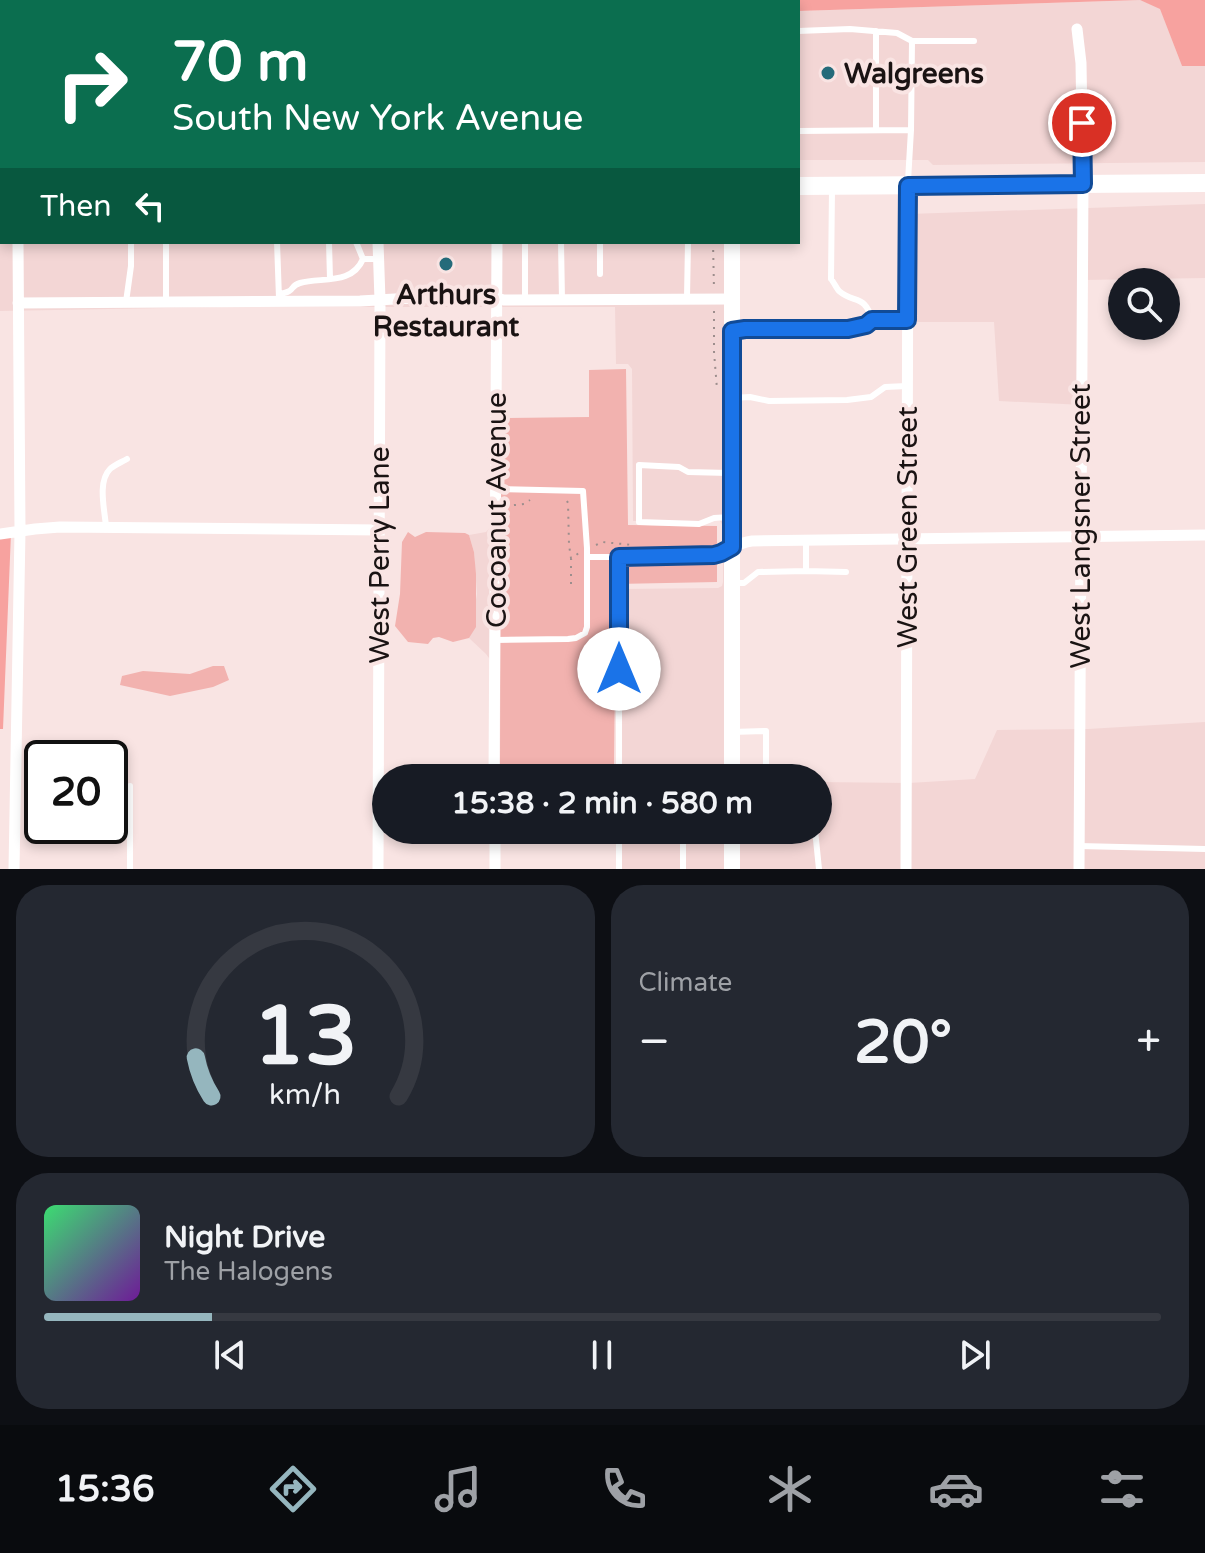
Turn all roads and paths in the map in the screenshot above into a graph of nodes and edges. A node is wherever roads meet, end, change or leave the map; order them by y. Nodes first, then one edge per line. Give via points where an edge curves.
1 (1077, 29) dead end
2 (800, 31) edge
3 (876, 31) junction
4 (912, 41) junction
5 (974, 41) dead end
6 (876, 130) junction
7 (911, 130) junction
8 (800, 131) edge
9 (1205, 183) edge
10 (1083, 184) junction
11 (800, 186) edge
12 (832, 186) junction
13 (908, 186) junction
14 (18, 244) edge
15 (131, 244) edge
16 (166, 244) edge
17 (277, 244) edge
18 (329, 244) edge
19 (357, 244) edge
20 (378, 244) edge
21 (497, 244) edge
22 (525, 244) edge
23 (561, 244) edge
24 (600, 244) edge
25 (688, 244) edge
26 (732, 244) edge
27 (363, 259) junction
28 (379, 259) junction
29 (600, 274) dead end
30 (330, 279) junction
31 (321, 281) junction
32 (496, 297) junction
33 (279, 298) junction
34 (732, 299) junction
35 (380, 300) junction
36 (525, 300) junction
37 (562, 300) junction
38 (687, 300) junction
39 (321, 301) junction
40 (126, 302) junction
41 (166, 302) junction
42 (18, 303) junction
43 (872, 320) junction
44 (907, 320) junction
45 (732, 331) junction
46 (907, 386) junction
47 (732, 398) junction
48 (127, 459) dead end
49 (732, 473) junction
50 (496, 489) junction
51 (536, 498) dead end
52 (564, 498) dead end
53 (496, 506) junction
54 (732, 517) junction
55 (106, 527) junction
56 (380, 530) junction
57 (20, 531) junction
58 (0, 534) edge
59 (1205, 535) edge
60 (1080, 537) junction
61 (907, 538) junction
62 (806, 540) junction
63 (732, 547) junction
64 (587, 557) junction
65 (619, 557) junction
66 (571, 559) dead end
67 (806, 571) junction
68 (846, 572) dead end
69 (732, 583) junction
70 (495, 640) junction
71 (732, 732) junction
72 (494, 764) edge
73 (619, 764) edge
74 (732, 764) edge
75 (766, 764) edge
76 (130, 786) dead end
77 (495, 844) edge
78 (619, 844) edge
79 (683, 844) edge
80 (732, 844) edge
81 (816, 844) edge
82 (1079, 846) junction
83 (1205, 849) edge
84 (14, 869) edge
85 (130, 869) edge
86 (378, 869) edge
87 (495, 869) edge
88 (619, 869) edge
89 (683, 869) edge
90 (732, 869) edge
91 (819, 869) edge
92 (906, 869) edge
93 (1079, 869) edge

1 - 10 street, West Langsner Street
2 - 3 lane
3 - 4 lane
3 - 6 lane
4 - 5 lane
4 - 7 lane
6 - 7 lane
6 - 8 lane
7 - 13 lane
9 - 10 main road
10 - 13 main road
10 - 60 street, West Langsner Street
11 - 12 main road
12 - 13 main road
12 - 43 lane via 831,279 838,290 862,302
13 - 44 street, West Green Street
14 - 42 street
15 - 40 lane
16 - 41 lane
17 - 33 lane
18 - 30 lane
19 - 27 lane
20 - 28 street, West Perry Lane
21 - 32 street, Cocoanut Avenue
22 - 36 lane
23 - 37 lane
24 - 29 lane
25 - 38 lane
26 - 34 street
27 - 28 lane
27 - 30 lane via 354,273
28 - 35 street, West Perry Lane
30 - 31 lane
31 - 33 lane via 298,283
31 - 39 lane
32 - 35 street
32 - 36 street
32 - 50 street, Cocoanut Avenue
33 - 39 street
33 - 41 street
34 - 38 street
34 - 45 street
35 - 39 street
35 - 56 street, West Perry Lane
36 - 37 street
37 - 38 street via 600,295
40 - 41 street
40 - 42 street
42 - 57 street
43 - 44 lane
43 - 45 lane via 848,329
44 - 46 street, West Green Street
45 - 47 street
46 - 47 lane via 885,387 871,397 847,400
46 - 61 street, West Green Street
47 - 49 street
48 - 55 lane via 105,479
49 - 54 street
49 - 54 lane via 639,465 639,522 699,524
50 - 53 street, Cocoanut Avenue
50 - 64 lane via 583,491
51 - 53 path
52 - 66 path
53 - 70 street, Cocoanut Avenue
54 - 63 street
55 - 56 street
55 - 57 street
56 - 86 street, West Perry Lane
57 - 58 street
57 - 84 street
59 - 60 street
60 - 61 street
60 - 82 street, West Langsner Street
61 - 62 street
61 - 92 street, West Green Street
62 - 63 street via 739,542
62 - 67 lane
63 - 65 street via 714,555
63 - 69 street
64 - 65 lane
64 - 70 lane via 585,633 568,639
65 - 73 lane
67 - 68 lane
67 - 69 lane via 758,572 744,583
69 - 71 street
70 - 72 street, Cocoanut Avenue
71 - 74 street
71 - 75 lane via 766,731
76 - 85 lane
77 - 87 street
78 - 88 lane
79 - 89 lane
80 - 90 street
81 - 91 lane
82 - 83 lane
82 - 93 street, West Langsner Street

